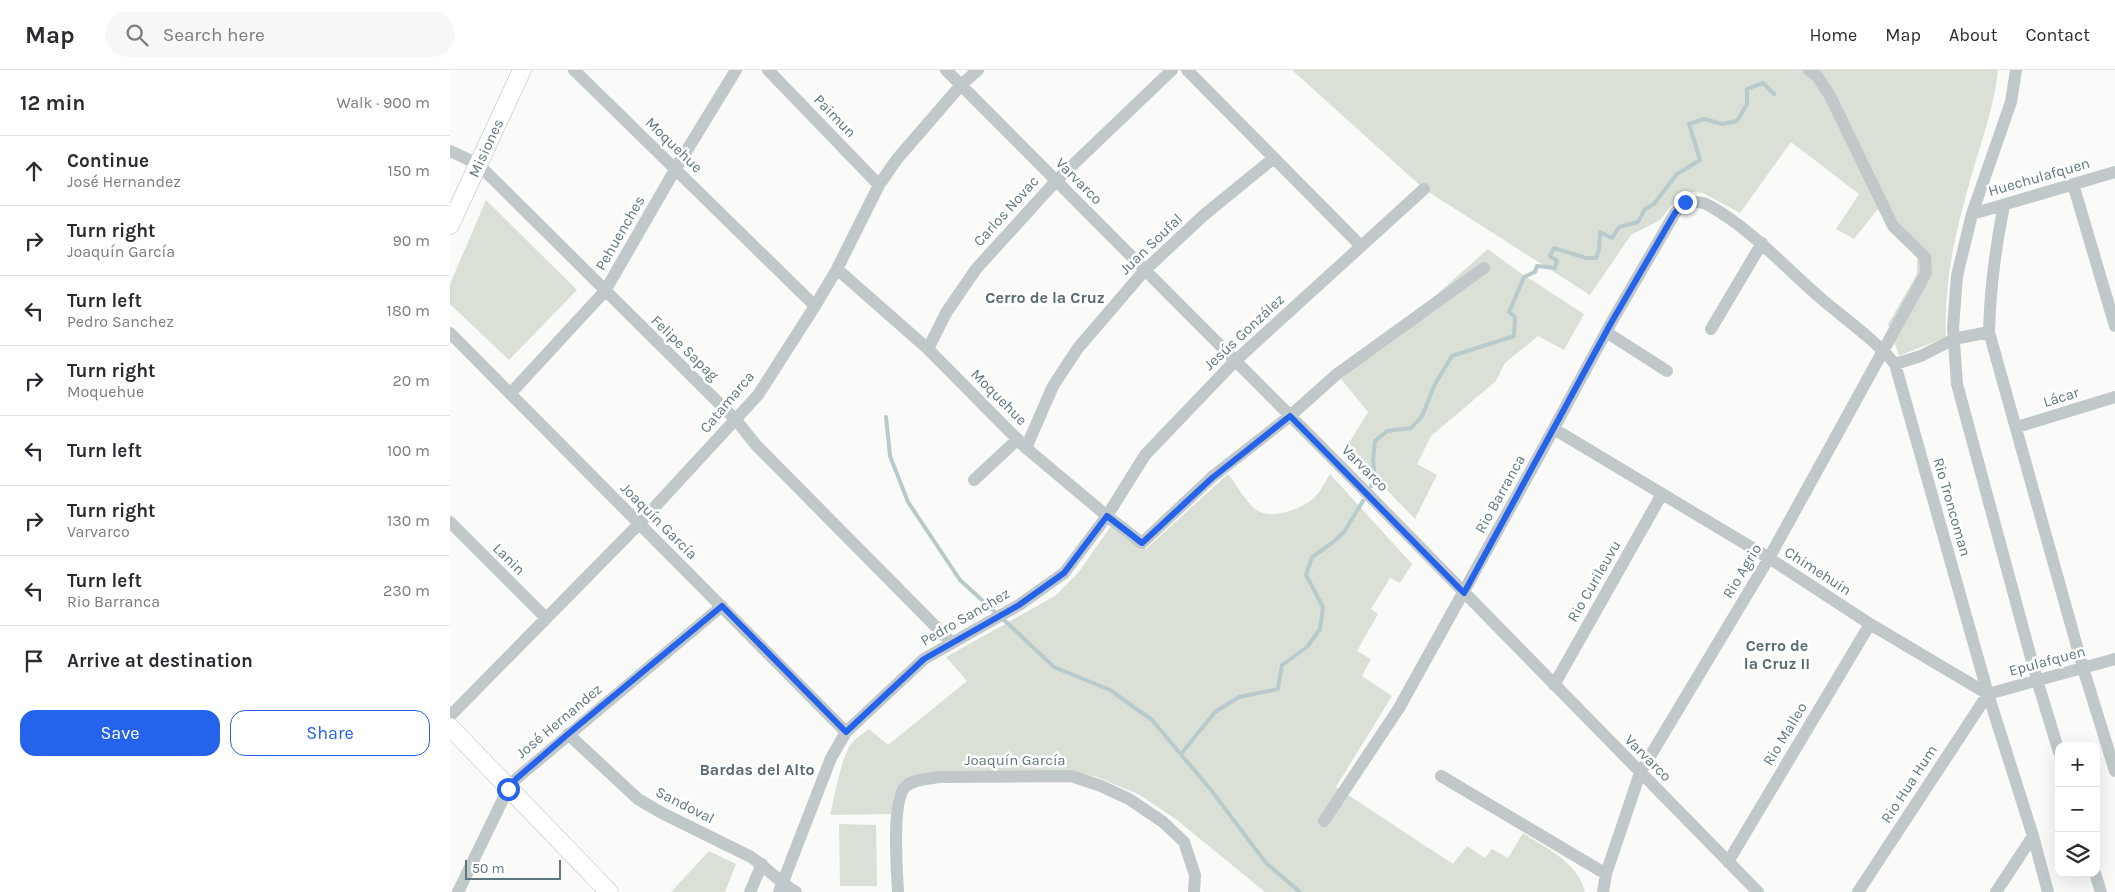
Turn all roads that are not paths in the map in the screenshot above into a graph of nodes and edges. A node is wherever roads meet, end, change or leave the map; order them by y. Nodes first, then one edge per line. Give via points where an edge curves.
1 (522, 70) edge
2 (574, 70) edge
3 (736, 70) edge
4 (768, 70) edge
5 (946, 70) edge
6 (978, 70) edge
7 (1172, 70) edge
8 (1187, 70) edge
9 (1809, 70) edge
10 (2016, 70) edge
11 (961, 85) junction
12 (450, 151) edge
13 (1274, 158) junction
14 (478, 164) junction
15 (676, 168) junction
16 (2115, 172) edge
17 (1056, 181) junction
18 (2072, 184) junction
19 (879, 185) junction
20 (1424, 189) dead end
21 (2004, 205) junction
22 (1710, 206) joint
23 (1972, 214) junction
24 (450, 225) edge
25 (1762, 243) junction
26 (1361, 246) junction
27 (1484, 268) dead end
28 (837, 269) junction
29 (1145, 270) junction
30 (605, 292) junction
31 (815, 306) junction
32 (2115, 326) edge
33 (1711, 329) dead end
34 (1606, 332) junction
35 (1989, 332) junction
36 (450, 333) edge
37 (1954, 339) junction
38 (928, 349) junction
39 (1884, 351) junction
40 (1235, 360) junction
41 (1895, 364) junction
42 (1667, 371) dead end
43 (510, 394) junction
44 (2115, 397) edge
45 (1290, 416) junction
46 (736, 420) junction
47 (2017, 427) junction
48 (1554, 429) junction
49 (1022, 444) junction
50 (974, 480) dead end
51 (1662, 494) junction
52 (1107, 516) junction
53 (450, 522) edge
54 (638, 524) junction
55 (1769, 558) junction
56 (1464, 593) junction
57 (722, 606) junction
58 (546, 618) junction
59 (1870, 624) junction
60 (952, 643) junction
61 (2115, 659) edge
62 (2083, 668) junction
63 (2037, 680) junction
64 (1554, 685) junction
65 (1988, 694) junction
66 (450, 716) edge
67 (450, 727) edge
68 (846, 732) junction
69 (568, 734) junction
70 (2056, 742) edge
71 (2115, 771) edge
72 (1640, 774) junction
73 (1441, 776) dead end
74 (508, 789) junction
75 (1324, 822) dead end
76 (2033, 836) junction
77 (1728, 862) junction
78 (762, 864) junction
79 (1606, 874) junction
80 (2096, 877) edge
81 (780, 888) edge
82 (458, 892) edge
83 (608, 892) edge
84 (750, 892) edge
85 (796, 892) edge
86 (898, 892) edge
87 (1194, 892) edge
88 (1603, 892) edge
89 (1758, 892) edge
90 (1858, 892) edge
91 (1996, 892) edge
92 (2048, 892) edge
93 (2101, 892) edge

1 - 14 main road, Misiones
2 - 15 street, Moquehue
3 - 15 street, Pehuenches
4 - 19 street, Paimun
5 - 11 street, Varvarco
6 - 11 street, Catamarca
7 - 17 street, Carlos Novac
8 - 13 street
9 - 39 street, Rio Agrio via 1830,96 1893,226 1925,257 1926,273
10 - 23 street via 2011,102
11 - 17 street, Varvarco
11 - 19 street, Catamarca via 897,159
12 - 14 street, Felipe Sapag
13 - 26 street
13 - 29 street, Juan Soufal
14 - 24 main road, Misiones
14 - 30 street, Felipe Sapag
15 - 30 street, Pehuenches
15 - 31 street, Moquehue
16 - 18 street, Huechulafquen
17 - 29 street, Varvarco
17 - 38 street, Carlos Novac via 976,270 946,313
18 - 21 street, Huechulafquen
18 - 32 street
19 - 28 street, Catamarca
20 - 26 street, Jesús González
21 - 23 street, Huechulafquen
21 - 35 street via 1993,261
22 - 25 street, Rio Troncoman
22 - 34 street, Rio Barranca via 1698,201 1685,202 1675,213
23 - 37 street via 1957,276
25 - 33 street
25 - 39 street, Rio Troncoman
26 - 40 street, Jesús González
27 - 45 street via 1337,374
28 - 31 street, Catamarca
28 - 38 street, Moquehue
29 - 40 street, Varvarco
29 - 49 street, Juan Soufal via 1078,348
30 - 43 street, Pehuenches
30 - 46 street, Felipe Sapag
31 - 46 street, Catamarca via 758,395
34 - 42 street
34 - 48 street, Rio Barranca
35 - 37 street
35 - 47 street
36 - 43 street, Joaquín García
37 - 41 street via 1921,356
37 - 63 street via 1957,384
38 - 49 street, Moquehue
39 - 41 street, Rio Troncoman
39 - 55 street, Rio Agrio
40 - 45 street, Varvarco
40 - 52 street, Jesús González via 1145,455
41 - 65 street, Rio Troncoman
43 - 54 street, Joaquín García
44 - 47 street, Lácar
45 - 52 street, Moquehue via 1212,478 1142,543
45 - 56 street, Varvarco
46 - 54 street, Catamarca
46 - 60 street, Felipe Sapag via 756,445
47 - 62 street
48 - 51 street, Chimehuin
48 - 56 street, Rio Barranca
49 - 50 street
49 - 52 street, Moquehue
51 - 55 street, Chimehuin
51 - 64 street, Rio Curileuvu
52 - 60 street, Pedro Sanchez via 1064,573 1019,605
53 - 58 street, Lanin
54 - 57 street, Joaquín García
54 - 58 street, Catamarca
55 - 59 street, Chimehuin
55 - 72 street, Rio Agrio
56 - 64 street, Varvarco
56 - 75 street, Rio Barranca via 1399,708
57 - 68 street, Joaquín García
57 - 69 street, José Hernandez
58 - 66 street, Catamarca
59 - 65 street, Chimehuin
59 - 77 street, Rio Malleo
60 - 68 street, Pedro Sanchez via 924,659
61 - 62 street, Epulafquen
62 - 63 street, Epulafquen
62 - 71 street
63 - 65 street, Epulafquen
63 - 70 street
64 - 72 street, Varvarco
65 - 76 street, Rio Troncoman
65 - 90 street, Rio Hua Hum
67 - 74 main road
68 - 81 street, Pedro Sanchez via 831,758
69 - 74 street, José Hernandez
69 - 78 street, Sandoval via 638,799
72 - 77 street, Varvarco
72 - 79 street, Rio Agrio
73 - 79 street
74 - 82 street, José Hernandez
74 - 83 main road
76 - 91 street
76 - 92 street, Rio Troncoman
77 - 89 street, Varvarco
78 - 81 street, Sandoval
78 - 84 street
79 - 88 street, Rio Agrio
80 - 93 street
81 - 85 street, Sandoval
86 - 87 street, Joaquín García via 897,808 900,793 907,785 940,777 1071,776 1129,799 1163,822 1184,842 1195,874

